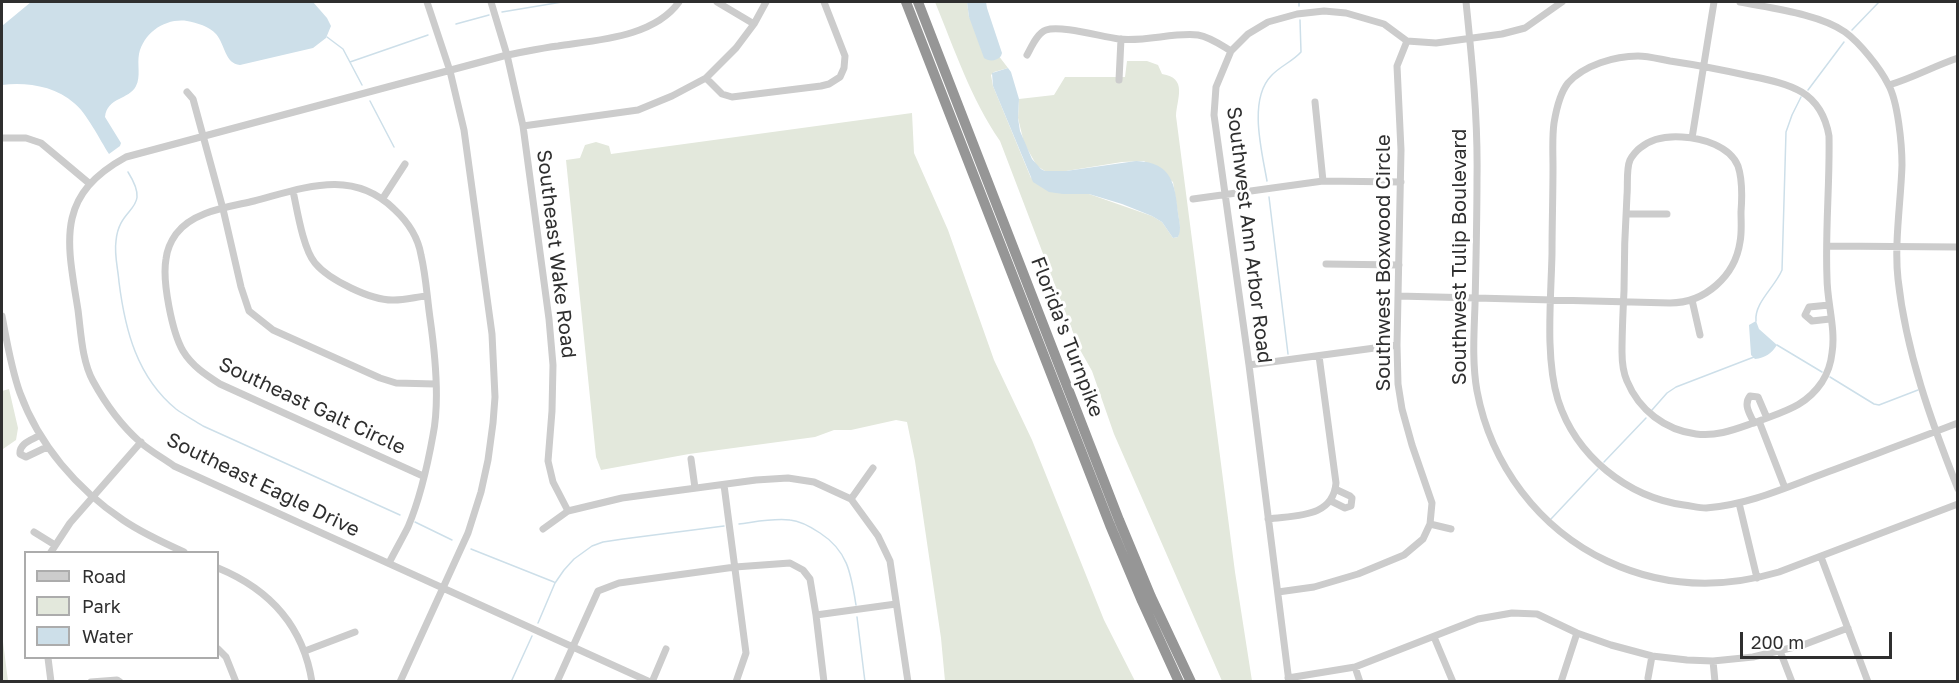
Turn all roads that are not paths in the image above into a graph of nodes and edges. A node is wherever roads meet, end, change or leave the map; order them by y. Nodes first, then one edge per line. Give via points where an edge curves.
1 (427, 2) edge
2 (490, 2) edge
3 (679, 2) edge
4 (717, 2) edge
5 (766, 2) edge
6 (824, 2) edge
7 (906, 2) edge
8 (918, 2) edge
9 (1466, 2) edge
10 (1562, 2) edge
11 (1714, 2) edge
12 (1740, 2) edge
13 (754, 24) junction
14 (1470, 38) junction
15 (1121, 39) junction
16 (1407, 40) junction
17 (1231, 51) junction
18 (1027, 55) dead end
19 (507, 56) junction
20 (1958, 58) edge
21 (1705, 66) junction
22 (450, 71) junction
23 (705, 78) junction
24 (1119, 80) dead end
25 (1889, 85) junction
26 (187, 92) dead end
27 (1315, 102) dead end
28 (523, 126) junction
29 (204, 137) junction
30 (2, 138) edge
31 (1692, 138) junction
32 (405, 164) dead end
33 (1323, 181) junction
34 (1401, 182) junction
35 (90, 184) junction
36 (292, 191) junction
37 (1224, 195) junction
38 (383, 198) junction
39 (1193, 199) dead end
40 (223, 208) junction
41 (1626, 214) junction
42 (1667, 214) dead end
43 (1827, 246) junction
44 (1898, 247) junction
45 (1958, 247) edge
46 (1326, 264) dead end
47 (1399, 265) junction
48 (426, 296) junction
49 (1398, 296) junction
50 (1475, 298) junction
51 (1551, 299) junction
52 (1692, 300) junction
53 (1623, 301) junction
54 (1829, 305) junction
55 (2, 316) edge
56 (1830, 320) junction
57 (1700, 335) dead end
58 (1397, 345) junction
59 (1319, 356) junction
60 (1249, 365) junction
61 (435, 384) junction
62 (1760, 420) junction
63 (1958, 423) edge
64 (1935, 432) junction
65 (40, 435) junction
66 (141, 442) junction
67 (47, 447) junction
68 (691, 459) dead end
69 (873, 468) dead end
70 (423, 476) junction
71 (724, 485) junction
72 (695, 488) junction
73 (1785, 488) junction
74 (1335, 489) junction
75 (1958, 489) edge
76 (91, 497) junction
77 (850, 499) junction
78 (1331, 501) junction
79 (1739, 503) junction
80 (1958, 504) edge
81 (568, 511) junction
82 (1268, 519) junction
83 (1430, 524) junction
84 (543, 529) dead end
85 (1451, 529) dead end
86 (33, 532) dead end
87 (55, 545) junction
88 (52, 551) edge
89 (182, 551) edge
90 (1821, 557) junction
91 (389, 563) junction
92 (735, 567) junction
93 (219, 568) edge
94 (1757, 578) junction
95 (442, 588) junction
96 (1278, 592) junction
97 (896, 604) junction
98 (816, 615) junction
99 (1848, 628) junction
100 (355, 632) dead end
101 (1577, 633) junction
102 (1434, 637) junction
103 (572, 647) junction
104 (666, 648) dead end
105 (219, 650) edge
106 (305, 651) junction
107 (1780, 651) junction
108 (1652, 656) junction
109 (48, 659) edge
110 (1713, 661) junction
111 (1355, 668) junction
112 (1648, 678) dead end
113 (1289, 680) edge
114 (51, 681) edge
115 (91, 681) edge
116 (120, 681) edge
117 (236, 681) edge
118 (312, 681) edge
119 (400, 681) edge
120 (557, 681) edge
121 (651, 681) edge
122 (736, 681) edge
123 (824, 681) edge
124 (908, 681) edge
125 (1179, 681) edge
126 (1191, 681) edge
127 (1360, 681) edge
128 (1453, 681) edge
129 (1561, 681) edge
130 (1715, 681) edge
131 (1792, 681) edge
132 (1868, 681) edge

1 - 22 street
2 - 19 street, Southeast Wake Road
3 - 19 street, Southeast Eagle Drive via 657,20 622,37
4 - 13 street
5 - 13 street
6 - 23 street via 845,56 843,72 835,81 732,97 722,94
7 - 125 highway, Florida's Turnpike via 1110,525
8 - 126 highway, Florida's Turnpike via 1119,520
9 - 14 street, Southwest Tulip Boulevard
10 - 14 street, Southwest Ann Arbor Road via 1525,28
11 - 21 street
12 - 25 street via 1823,21 1844,31 1859,44
13 - 23 street
14 - 16 street, Southwest Ann Arbor Road via 1436,43
14 - 50 street, Southwest Tulip Boulevard via 1477,141
15 - 17 street via 1198,35
15 - 18 street via 1045,30
15 - 24 street
16 - 17 street, Southwest Ann Arbor Road via 1384,24 1324,11 1268,22
16 - 34 street, Southwest Boxwood Circle via 1397,66
17 - 37 street, Southwest Ann Arbor Road via 1218,79 1214,104
19 - 22 street, Southeast Eagle Drive
19 - 28 street, Southeast Wake Road
20 - 25 street
21 - 31 street
21 - 43 street via 1781,82 1810,98 1822,113 1829,136
21 - 51 street via 1639,56 1612,58 1584,70 1568,83 1553,125
22 - 29 street, Southeast Eagle Drive
22 - 95 street via 464,130 482,258 495,398 481,492 468,533
23 - 28 street via 638,110
25 - 44 street via 1899,125 1902,161
26 - 29 street via 193,99
27 - 33 street
28 - 81 street, Southeast Wake Road via 553,365 548,460 553,482
29 - 35 street, Southeast Eagle Drive via 126,157
29 - 40 street
30 - 35 street via 26,138 41,143
31 - 41 street via 1656,138 1638,148 1630,160
31 - 52 street via 1727,152 1738,166 1742,199 1736,259 1714,288
32 - 38 street
33 - 34 street
33 - 37 street
34 - 47 street, Southwest Boxwood Circle
35 - 66 street, Southeast Eagle Drive via 72,212 68,241 84,349 92,378 103,397
36 - 38 street, Southeast Galt Circle via 320,184 344,184 365,188
36 - 40 street, Southeast Galt Circle
36 - 48 street via 308,250 314,262 330,276 369,295 392,300
37 - 39 street
37 - 60 street, Southwest Ann Arbor Road
38 - 48 street, Southeast Galt Circle via 402,216 416,239
40 - 61 street via 249,310 273,330 380,378 396,383
40 - 70 street, Southeast Galt Circle via 184,225 169,246 165,272 172,324 183,352 197,369 220,384
41 - 42 street
41 - 53 street
43 - 44 street
43 - 54 street
44 - 45 street
44 - 64 street via 1898,277 1911,356
46 - 47 street
47 - 49 street, Southwest Boxwood Circle
48 - 61 street, Southeast Galt Circle
49 - 50 street
49 - 58 street, Southwest Boxwood Circle
50 - 51 street
50 - 94 street, Southwest Tulip Boulevard via 1474,369 1483,416 1505,469 1547,521 1589,553 1647,576 1712,584
51 - 53 street
51 - 79 street via 1551,362 1558,399 1572,432 1595,462 1619,481 1672,504 1703,508
52 - 53 street
52 - 57 street
53 - 62 street via 1623,369 1635,397 1648,412 1678,430 1713,436
54 - 56 street
54 - 56 street via 1809,308 1805,315 1812,321
55 - 65 street via 15,379
56 - 62 street via 1832,354 1822,382 1806,401
58 - 59 street
58 - 83 street, Southwest Boxwood Circle via 1402,409 1432,503
59 - 60 street
59 - 74 street
60 - 82 street, Southwest Ann Arbor Road
61 - 70 street, Southeast Galt Circle via 434,434
62 - 73 street
63 - 64 street
64 - 73 street
64 - 75 street
65 - 67 street
65 - 67 street via 22,445 20,454 26,457
66 - 76 street
66 - 91 street, Southeast Eagle Drive via 174,466
67 - 76 street
68 - 72 street
69 - 77 street
70 - 91 street, Southeast Galt Circle via 408,525
71 - 72 street
71 - 77 street via 788,478 814,482
71 - 92 street
72 - 81 street via 622,498
73 - 79 street
74 - 78 street
74 - 78 street via 1350,496 1351,506 1345,508
76 - 87 street
76 - 89 street via 125,522
77 - 97 street via 878,536 890,561
78 - 82 street via 1312,513
79 - 94 street
80 - 90 street, Southwest Tulip Boulevard
81 - 84 street
82 - 96 street, Southwest Ann Arbor Road
83 - 85 street
83 - 96 street via 1423,539 1404,555 1314,587
86 - 87 street
87 - 88 street
90 - 94 street, Southwest Tulip Boulevard
90 - 99 street
91 - 95 street, Southeast Eagle Drive
92 - 98 street via 790,562 810,579
92 - 103 street via 606,586 598,591
92 - 122 street via 746,653
93 - 106 street via 238,576 273,602
95 - 103 street, Southeast Eagle Drive
95 - 119 street
96 - 113 street, Southwest Ann Arbor Road
97 - 98 street
97 - 124 street
98 - 123 street
99 - 107 street
99 - 132 street
100 - 106 street
101 - 102 street via 1537,614 1512,613 1478,620
101 - 108 street
101 - 129 street
102 - 111 street
102 - 128 street
103 - 120 street
103 - 121 street, Southeast Eagle Drive
104 - 121 street
105 - 117 street
106 - 118 street
107 - 110 street
107 - 131 street
108 - 110 street
108 - 112 street
109 - 114 street
110 - 130 street
111 - 113 street
111 - 127 street
115 - 116 street

